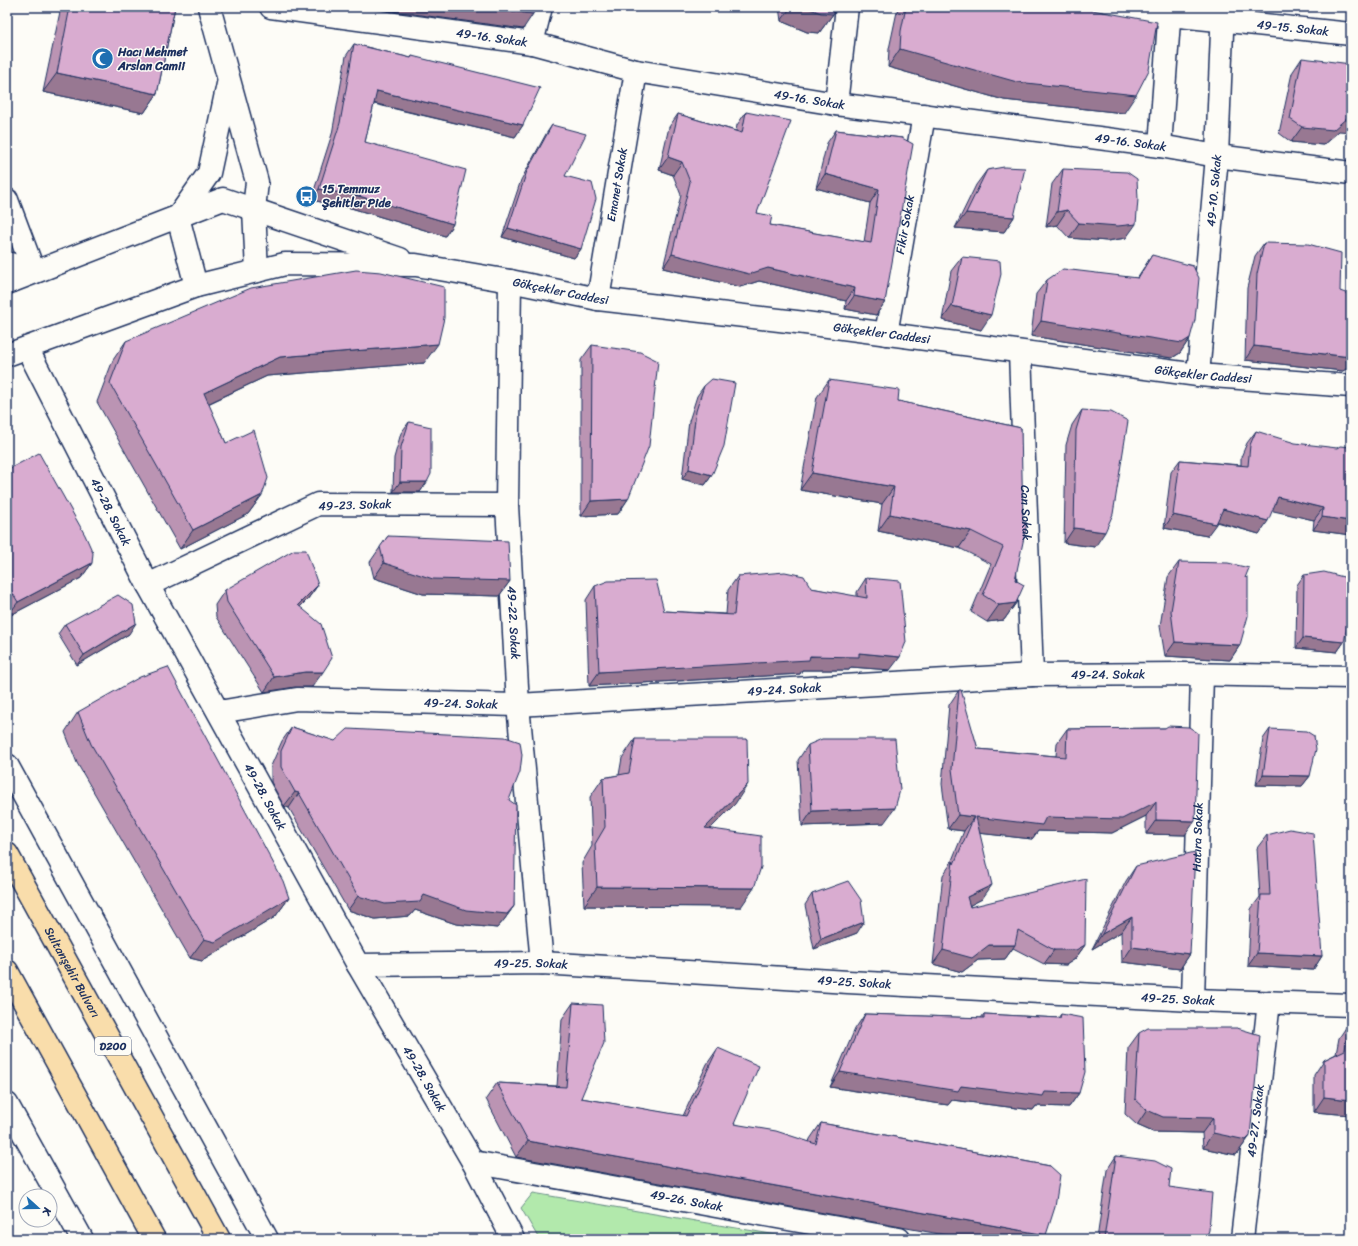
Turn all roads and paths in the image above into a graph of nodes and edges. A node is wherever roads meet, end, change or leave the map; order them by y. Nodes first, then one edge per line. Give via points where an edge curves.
1 (209, 7) edge
2 (271, 7) edge
3 (541, 7) edge
4 (847, 7) edge
5 (1092, 7) edge
6 (1170, 11) edge
7 (1223, 13) edge
8 (1351, 34) edge
9 (532, 43) junction
10 (636, 71) junction
11 (229, 81) junction
12 (836, 104) junction
13 (924, 115) junction
14 (1160, 146) junction
15 (1217, 156) junction
16 (1351, 173) edge
17 (7, 200) edge
18 (254, 209) junction
19 (178, 217) junction
20 (7, 263) edge
21 (416, 265) junction
22 (257, 271) junction
23 (34, 272) junction
24 (510, 281) junction
25 (7, 283) edge
26 (196, 286) junction
27 (598, 299) junction
28 (886, 334) junction
29 (17, 352) edge
30 (1020, 352) junction
31 (1198, 375) junction
32 (1351, 386) edge
33 (507, 505) junction
34 (148, 585) junction
35 (1032, 675) junction
36 (1202, 675) junction
37 (1351, 677) edge
38 (518, 705) junction
39 (219, 712) junction
40 (7, 765) edge
41 (7, 854) edge
42 (542, 963) junction
43 (358, 965) junction
44 (7, 971) edge
45 (1193, 1000) junction
46 (1269, 1002) junction
47 (1351, 1005) edge
48 (7, 1104) edge
49 (473, 1162) junction
50 (82, 1239) edge
51 (154, 1239) edge
52 (218, 1239) edge
53 (267, 1239) edge
54 (513, 1239) edge
55 (899, 1239) edge
56 (1242, 1239) edge

1 - 11 street
2 - 9 street, 49-16. Sokak
3 - 9 street
4 - 12 street
5 - 6 street, 49-15. Sokak
6 - 7 street, 49-15. Sokak
6 - 14 street
7 - 8 street, 49-15. Sokak
7 - 15 street, 49-10. Sokak
9 - 10 street, 49-16. Sokak
10 - 12 street, 49-16. Sokak
10 - 27 street, Emanet Sokak
11 - 18 street via 257,182
11 - 19 street via 209,173
12 - 13 street, 49-16. Sokak
13 - 14 street, 49-16. Sokak
13 - 28 street, Fikir Sokak
14 - 15 street, 49-16. Sokak
15 - 16 street, 49-16. Sokak
15 - 31 street, 49-10. Sokak
17 - 23 street
18 - 19 street via 223,199
18 - 21 street
18 - 22 street
19 - 23 street
19 - 26 street
20 - 23 street
21 - 22 street via 285,264
21 - 24 street, Gökçekler Caddesi
22 - 26 street
23 - 25 street
24 - 27 street, Gökçekler Caddesi
24 - 33 street, 49-22. Sokak
26 - 29 street
27 - 28 street, Gökçekler Caddesi
28 - 30 street, Gökçekler Caddesi
29 - 34 street, 49-28. Sokak
30 - 31 street, Gökçekler Caddesi
30 - 35 street, Can Sokak
31 - 32 street, Gökçekler Caddesi
33 - 34 street, 49-23. Sokak via 318,504
33 - 38 street, 49-22. Sokak
34 - 39 street, 49-28. Sokak
35 - 36 street, 49-24. Sokak
35 - 38 street, 49-24. Sokak
36 - 37 street, 49-24. Sokak
36 - 45 street, Hatıra Sokak
38 - 39 street, 49-24. Sokak via 297,700
38 - 42 street, 49-22. Sokak
39 - 43 street, 49-28. Sokak
40 - 53 street
41 - 52 highway, Sultanşehir Bulvarı / D200
42 - 43 street, 49-25. Sokak
42 - 45 street, 49-25. Sokak via 840,982
43 - 49 street, 49-28. Sokak
44 - 51 highway
45 - 46 street, 49-25. Sokak
46 - 47 street, 49-25. Sokak
46 - 56 street, 49-27. Sokak
48 - 50 street
49 - 54 street, 49-28. Sokak
49 - 55 street, 49-26. Sokak

